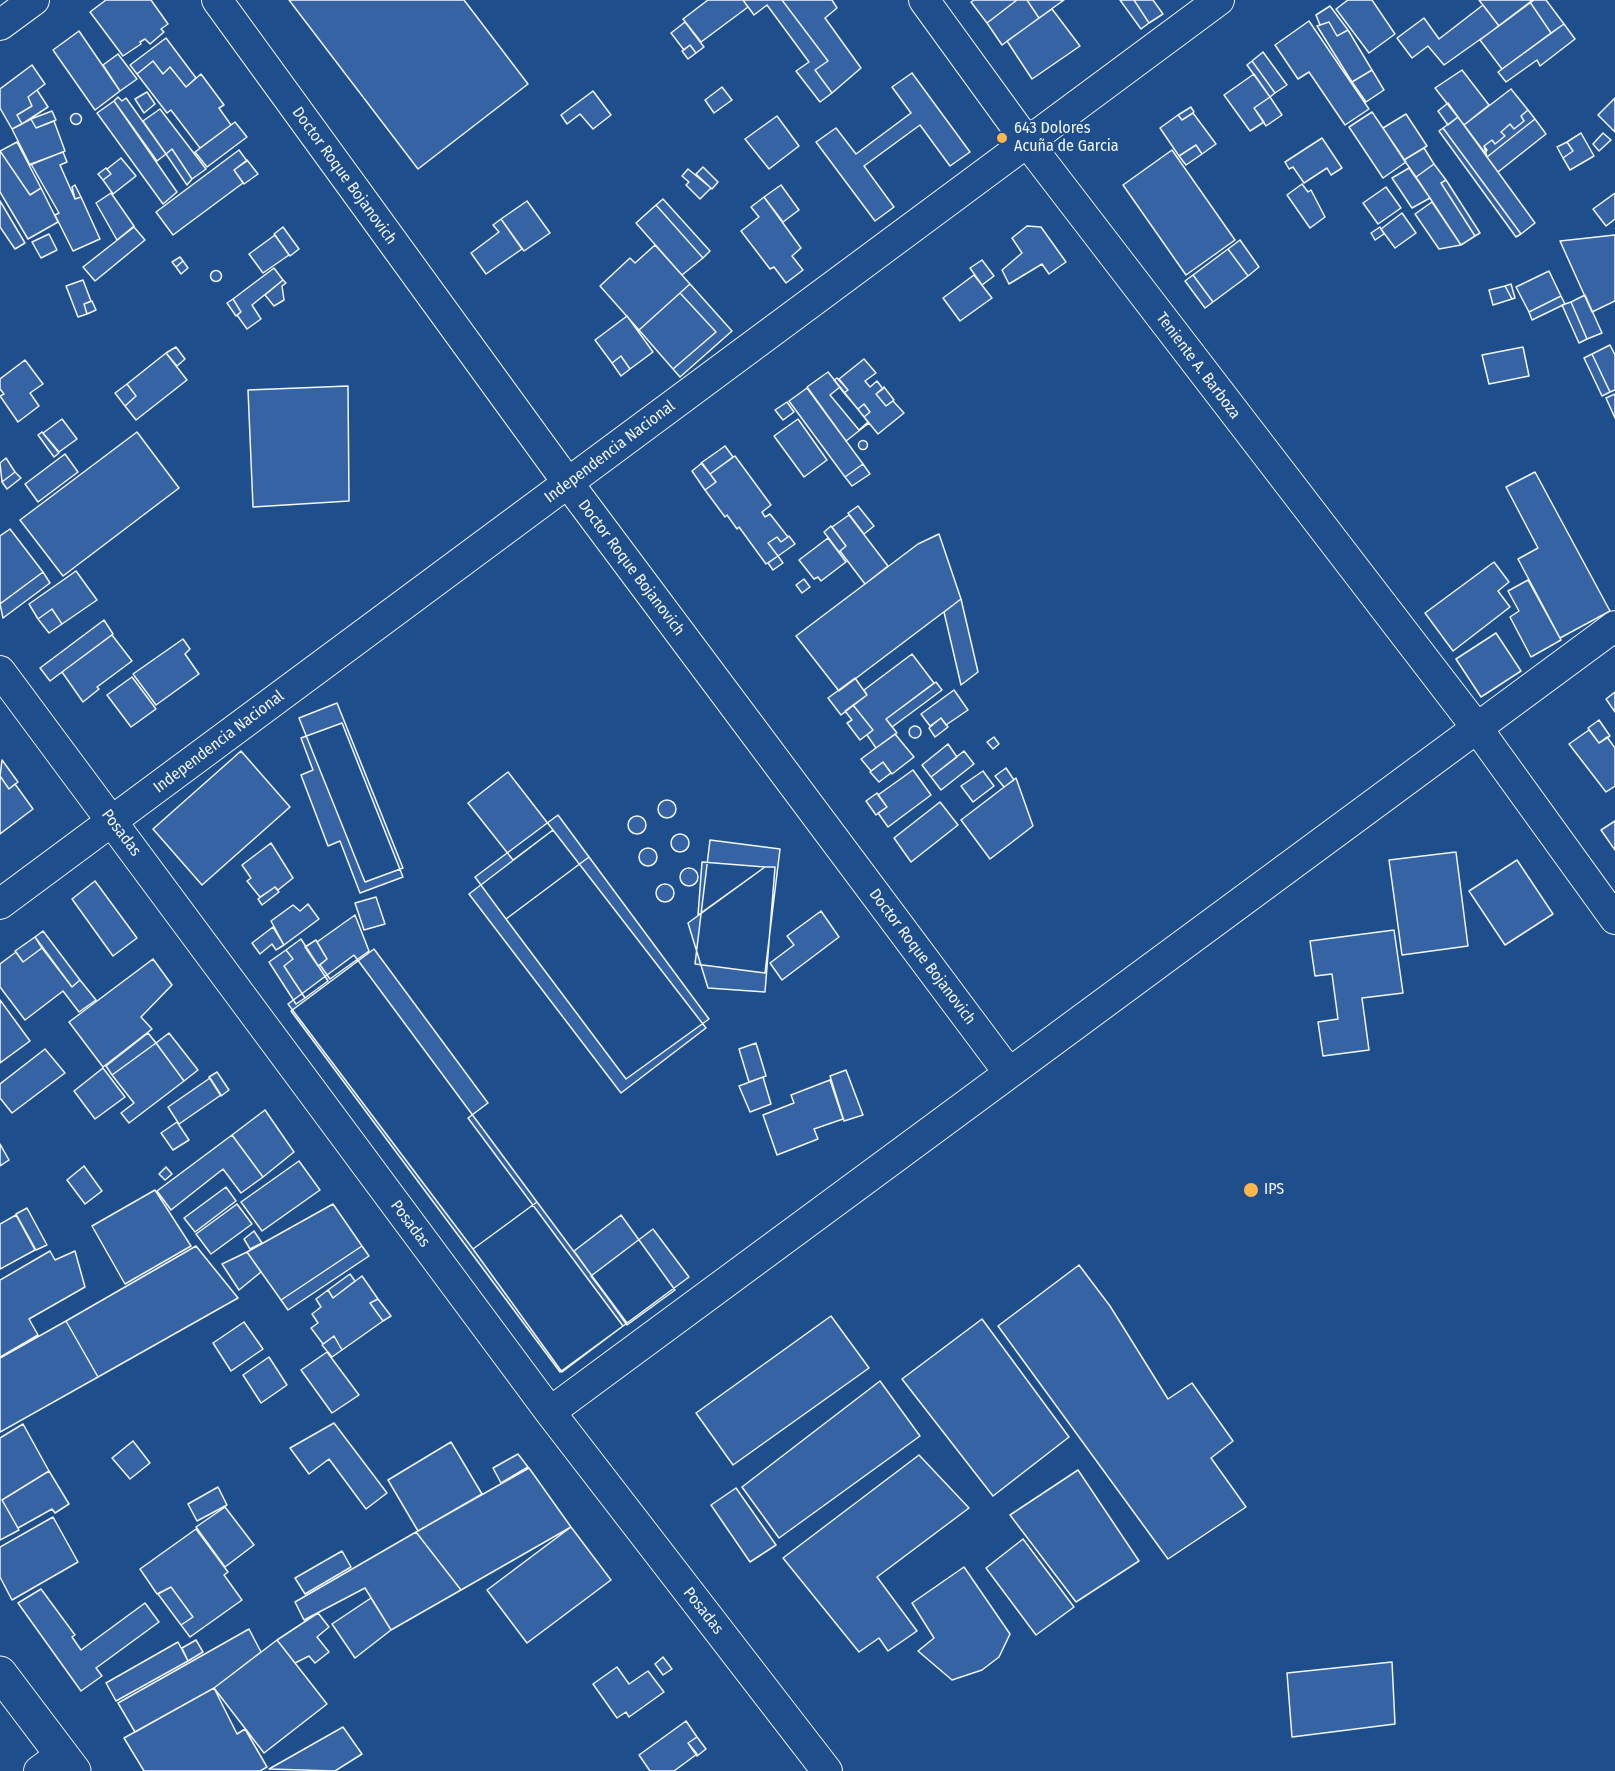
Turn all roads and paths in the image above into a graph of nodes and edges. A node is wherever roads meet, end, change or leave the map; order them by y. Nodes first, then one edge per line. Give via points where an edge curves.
1 (34, 0) edge
2 (217, 0) edge
3 (924, 0) edge
4 (1219, 0) edge
5 (0, 25) edge
6 (1027, 142) junction
7 (568, 483) junction
8 (1615, 626) edge
9 (0, 671) edge
10 (1477, 728) junction
11 (112, 821) junction
12 (0, 904) edge
13 (1615, 919) edge
14 (1009, 1074) junction
15 (550, 1412) junction
16 (0, 1672) edge
17 (58, 1766) edge
18 (827, 1771) edge

1 - 5 street
2 - 7 street, Doctor Roque Bojanovich
3 - 6 street, Teniente A. Barboza
4 - 6 street, Independencia Nacional
6 - 7 street, Independencia Nacional
6 - 10 street, Teniente A. Barboza
7 - 11 street, Independencia Nacional
7 - 14 street, Doctor Roque Bojanovich
8 - 10 street
9 - 11 street, Posadas
10 - 13 street, Teniente A. Barboza
10 - 14 street
11 - 12 street, Independencia Nacional
11 - 15 street, Posadas
14 - 15 street
15 - 18 street, Posadas
16 - 17 highway

